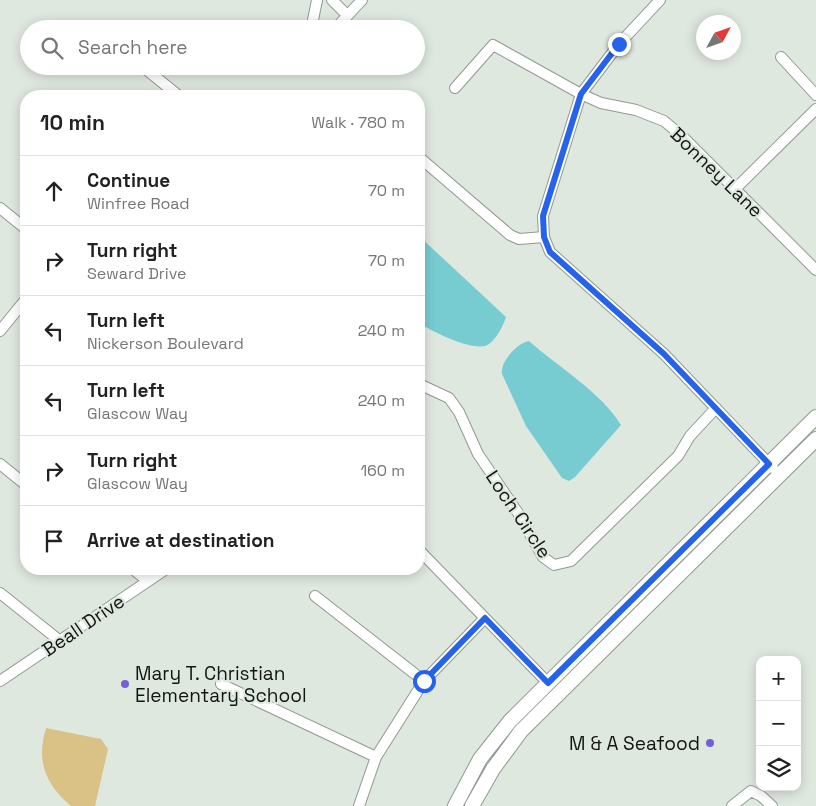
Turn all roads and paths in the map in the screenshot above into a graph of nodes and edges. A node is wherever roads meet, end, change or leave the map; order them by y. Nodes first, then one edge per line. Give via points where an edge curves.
1 (317, 0) edge
2 (332, 0) edge
3 (362, 0) edge
4 (660, 0) edge
5 (347, 15) junction
6 (313, 20) edge
7 (342, 20) edge
8 (781, 57) dead end
9 (153, 75) edge
10 (455, 88) dead end
11 (172, 90) edge
12 (581, 94) junction
13 (816, 95) edge
14 (816, 109) edge
15 (425, 162) edge
16 (735, 190) junction
17 (0, 208) edge
18 (20, 224) edge
19 (544, 237) junction
20 (816, 270) edge
21 (20, 306) edge
22 (0, 331) edge
23 (425, 387) edge
24 (716, 408) junction
25 (816, 417) edge
26 (816, 440) edge
27 (0, 464) edge
28 (769, 464) junction
29 (780, 475) junction
30 (20, 480) edge
31 (425, 556) edge
32 (140, 575) edge
33 (157, 575) edge
34 (148, 581) junction
35 (0, 593) edge
36 (315, 596) dead end
37 (485, 618) junction
38 (60, 641) junction
39 (0, 681) edge
40 (424, 681) junction
41 (548, 683) junction
42 (221, 684) dead end
43 (376, 757) junction
44 (359, 806) edge
45 (455, 806) edge
46 (472, 806) edge
47 (732, 806) edge
48 (772, 806) edge

1 - 6 street
2 - 5 street
3 - 5 street
4 - 12 street via 619,44
5 - 7 street
8 - 13 street
9 - 11 street
10 - 12 street, Bonney Lane via 493,45
12 - 16 street, Bonney Lane via 664,121
12 - 19 street via 543,216
14 - 16 street
15 - 19 street via 510,235 519,240
16 - 20 street, Bonney Lane
17 - 18 street
19 - 24 street via 550,252 664,354
21 - 22 street
23 - 24 street, Loch Circle via 449,398 478,454 543,557 554,565 570,561 678,456 690,436
24 - 28 street
25 - 28 street
26 - 29 street
27 - 30 street
28 - 29 street
28 - 41 street
29 - 46 street via 522,731 493,769
31 - 37 street
32 - 34 street
33 - 34 street, Beall Drive
34 - 38 street, Beall Drive
35 - 38 street
36 - 40 street
37 - 40 street
37 - 41 street
38 - 39 street, Beall Drive
40 - 43 street
41 - 45 street via 492,741 469,776
42 - 43 street
43 - 44 street
47 - 48 street via 751,791

